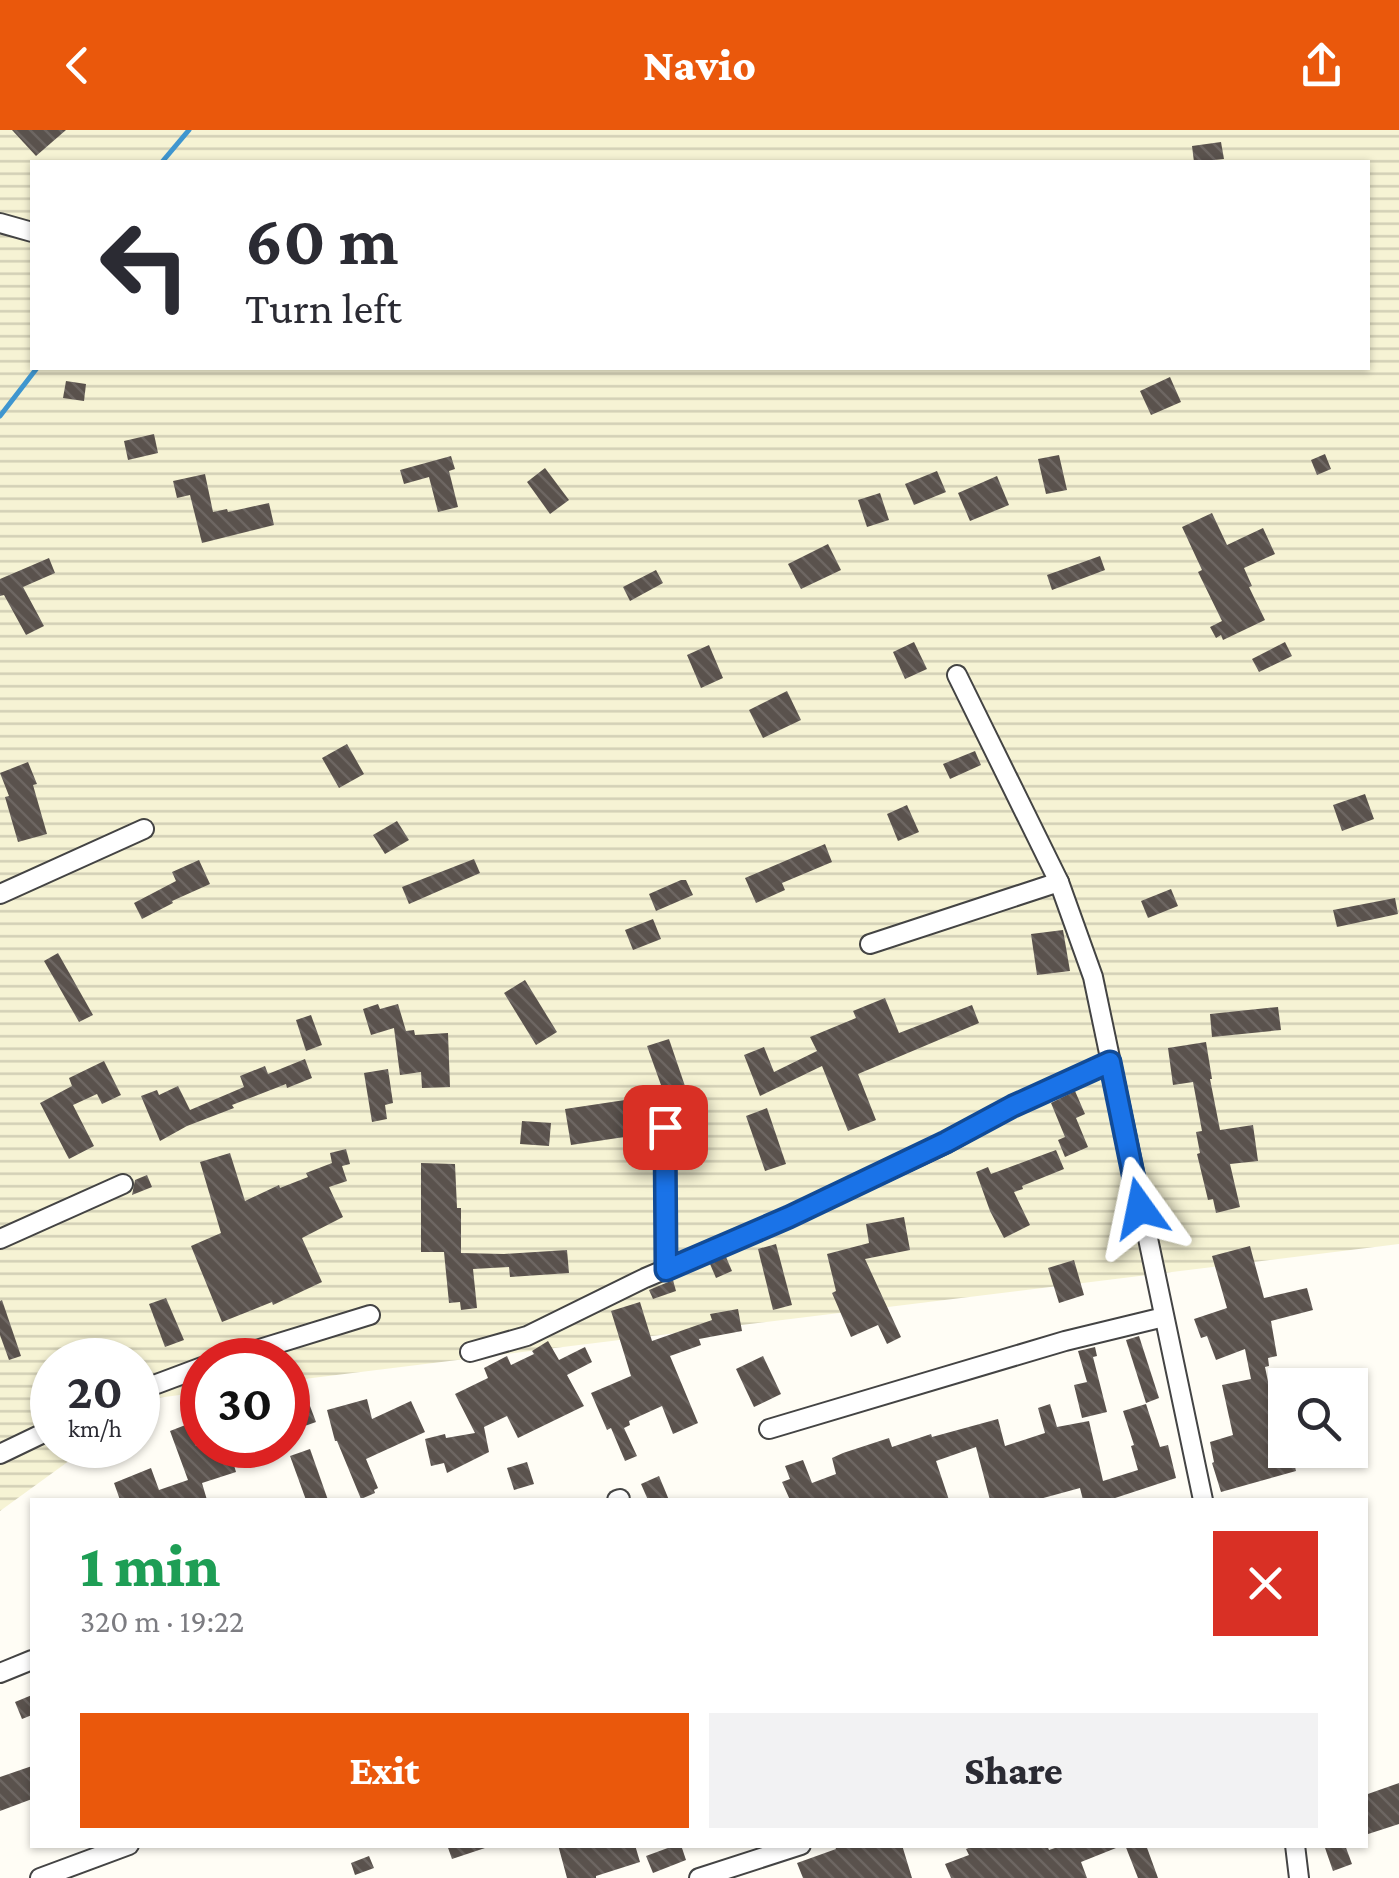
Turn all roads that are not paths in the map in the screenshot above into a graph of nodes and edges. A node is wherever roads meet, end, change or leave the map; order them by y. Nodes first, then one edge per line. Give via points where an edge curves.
1 (0, 224) edge
2 (30, 232) edge
3 (956, 675) dead end
4 (144, 829) dead end
5 (1059, 882) junction
6 (0, 894) edge
7 (870, 944) dead end
8 (1110, 1062) junction
9 (665, 1127) dead end
10 (123, 1184) dead end
11 (0, 1239) edge
12 (666, 1270) junction
13 (370, 1315) dead end
14 (1164, 1318) junction
15 (295, 1338) edge
16 (470, 1352) dead end
17 (769, 1429) dead end
18 (30, 1440) edge
19 (0, 1454) edge
20 (1201, 1498) edge
21 (30, 1661) edge
22 (0, 1673) edge
23 (121, 1848) edge
24 (792, 1848) edge
25 (1296, 1848) edge
26 (40, 1878) edge
27 (699, 1878) edge
28 (1299, 1878) edge

1 - 2 street
3 - 5 street
4 - 6 street
5 - 7 street
5 - 8 street via 1093,978
8 - 12 street
8 - 14 street
9 - 12 street
10 - 11 street
12 - 16 street via 526,1336
13 - 15 street
14 - 17 street
14 - 20 street
18 - 19 street
21 - 22 street
23 - 26 street
24 - 27 street
25 - 28 street

